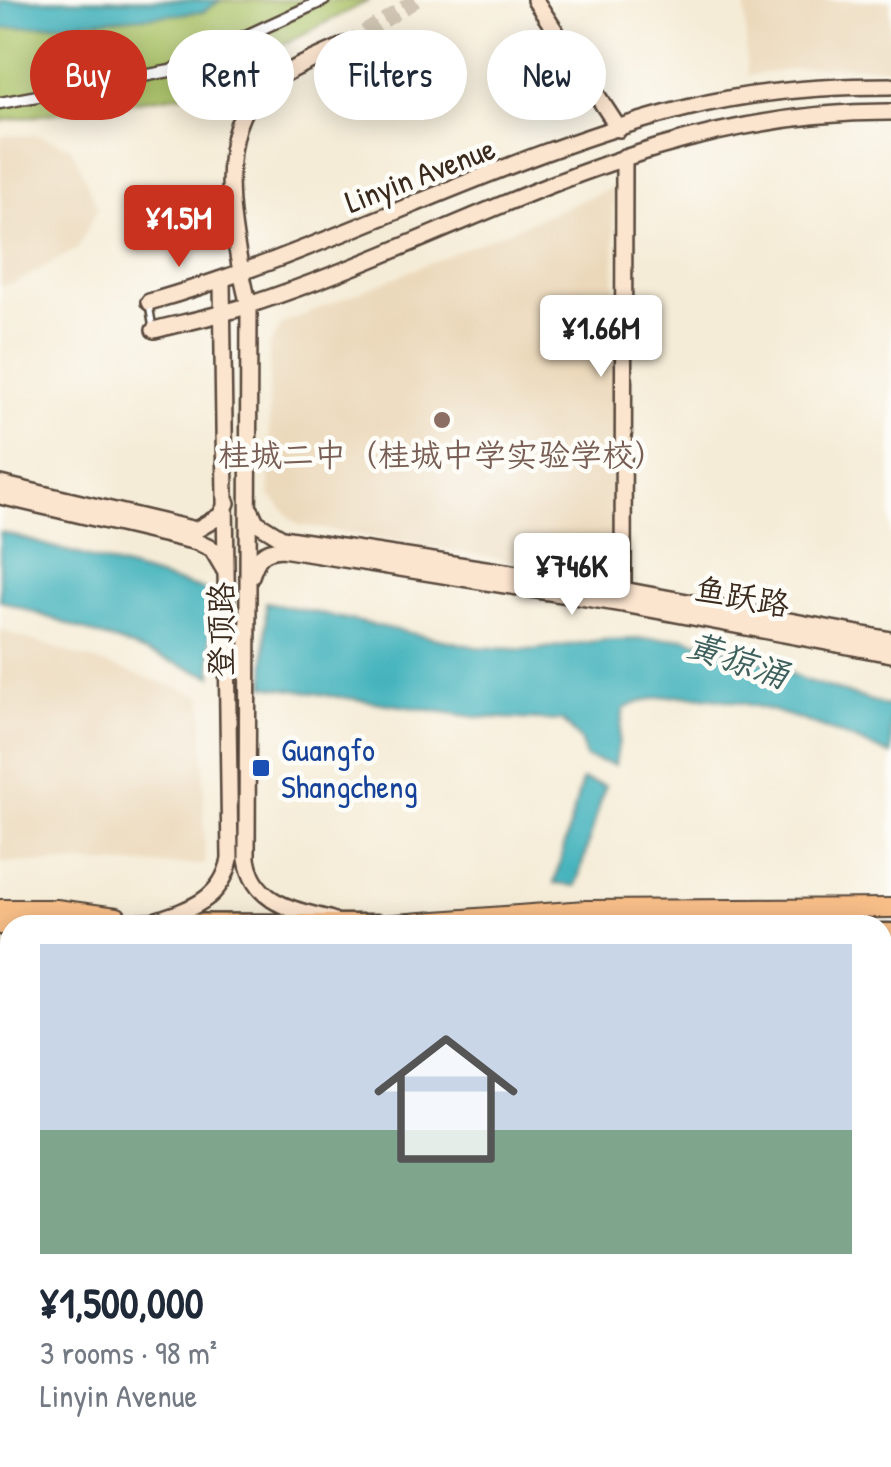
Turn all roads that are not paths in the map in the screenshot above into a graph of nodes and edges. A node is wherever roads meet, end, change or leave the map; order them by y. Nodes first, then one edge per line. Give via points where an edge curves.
1 (324, 0) edge
2 (535, 0) edge
3 (314, 61) edge
4 (891, 86) edge
5 (0, 103) edge
6 (891, 112) edge
7 (619, 129) junction
8 (624, 157) junction
9 (241, 274) junction
10 (222, 281) junction
11 (149, 302) joint
12 (248, 306) junction
13 (222, 312) junction
14 (154, 330) joint
15 (0, 484) edge
16 (0, 496) edge
17 (227, 503) junction
18 (248, 504) junction
19 (248, 585) junction
20 (229, 586) junction
21 (623, 597) junction
22 (891, 640) edge
23 (891, 654) edge
24 (230, 859) junction
25 (248, 859) junction
26 (891, 908) edge
27 (0, 909) edge
28 (100, 915) edge
29 (170, 915) edge
30 (318, 915) edge
31 (517, 915) edge

1 - 5 street via 170,71
2 - 7 street
3 - 9 street, 登顶路 via 260,90 234,133 231,190
4 - 7 street, Linyin Avenue via 775,92
6 - 8 street, Linyin Avenue via 782,118 698,133
7 - 9 street, Linyin Avenue
8 - 12 street, Linyin Avenue
8 - 21 street
9 - 10 street, Linyin Avenue
9 - 12 street, 登顶路
10 - 11 street, Linyin Avenue
10 - 13 street, 登顶路
11 - 14 lane
12 - 13 street, Linyin Avenue
12 - 18 street, 登顶路
13 - 14 street, Linyin Avenue
13 - 17 street, 登顶路
15 - 17 street via 196,530 220,516
16 - 20 street via 197,542 222,560
17 - 20 street, 登顶路
18 - 19 street, 登顶路
18 - 21 street, 鱼跃路 via 256,522 282,538
19 - 21 street, 鱼跃路 via 256,560 282,549
19 - 25 street, 登顶路
20 - 24 street, 登顶路
21 - 22 street, 鱼跃路
21 - 23 street, 鱼跃路
24 - 25 street via 236,870
24 - 29 street via 221,886 207,900
25 - 30 street, 登顶路 via 267,899
26 - 31 main road
27 - 28 main road

